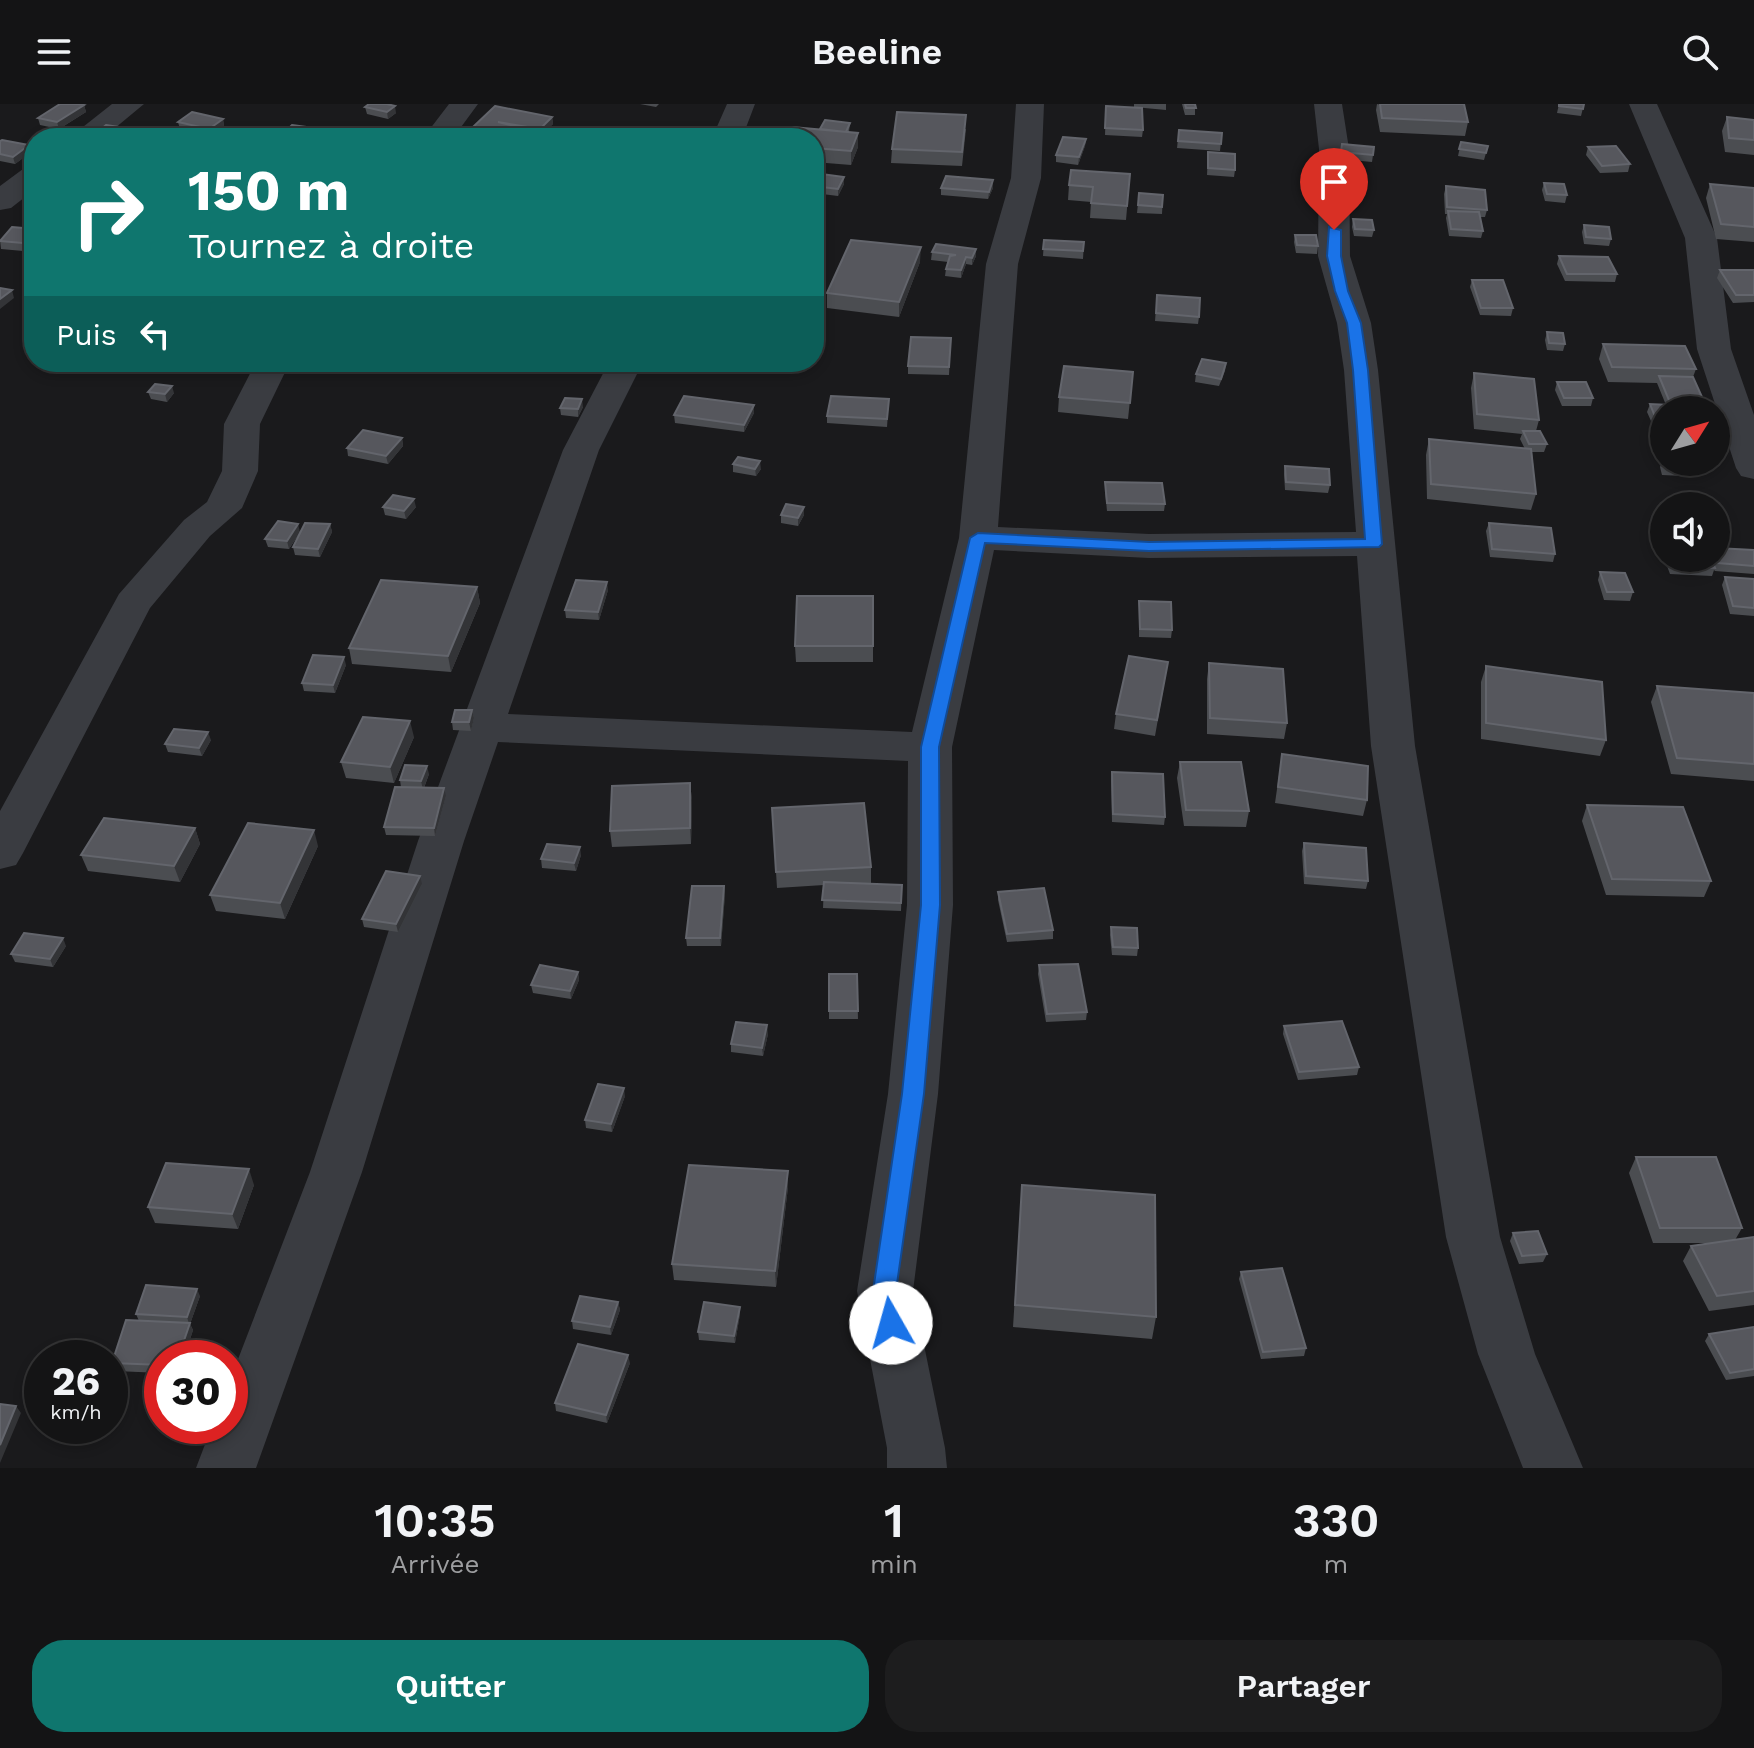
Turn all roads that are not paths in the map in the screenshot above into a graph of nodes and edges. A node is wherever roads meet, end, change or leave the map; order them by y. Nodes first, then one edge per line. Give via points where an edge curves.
1 (130, 104) edge
2 (464, 104) edge
3 (741, 104) edge
4 (1030, 104) edge
5 (1328, 104) edge
6 (1643, 104) edge
7 (98, 128) edge
8 (446, 128) edge
9 (731, 128) edge
10 (24, 183) edge
11 (0, 201) edge
12 (268, 372) edge
13 (621, 372) edge
14 (1754, 468) edge
15 (978, 538) junction
16 (1374, 544) junction
17 (482, 727) junction
18 (930, 747) junction
19 (0, 853) edge
20 (226, 1468) edge
21 (917, 1468) edge
22 (1553, 1468) edge

1 - 7 street
2 - 8 street
3 - 9 street
4 - 15 street via 1026,178 1002,264
5 - 16 street via 1334,149 1334,256 1354,323 1361,370
6 - 14 street via 1701,238 1714,349
10 - 11 street
12 - 19 street via 242,424 240,471 223,508 197,528 133,603
13 - 17 street via 581,450
15 - 16 street via 1149,546
15 - 18 street
16 - 22 street via 1393,746 1473,1237 1487,1300
17 - 18 street
17 - 20 street via 336,1172
18 - 21 street via 930,905 913,1094 885,1291

